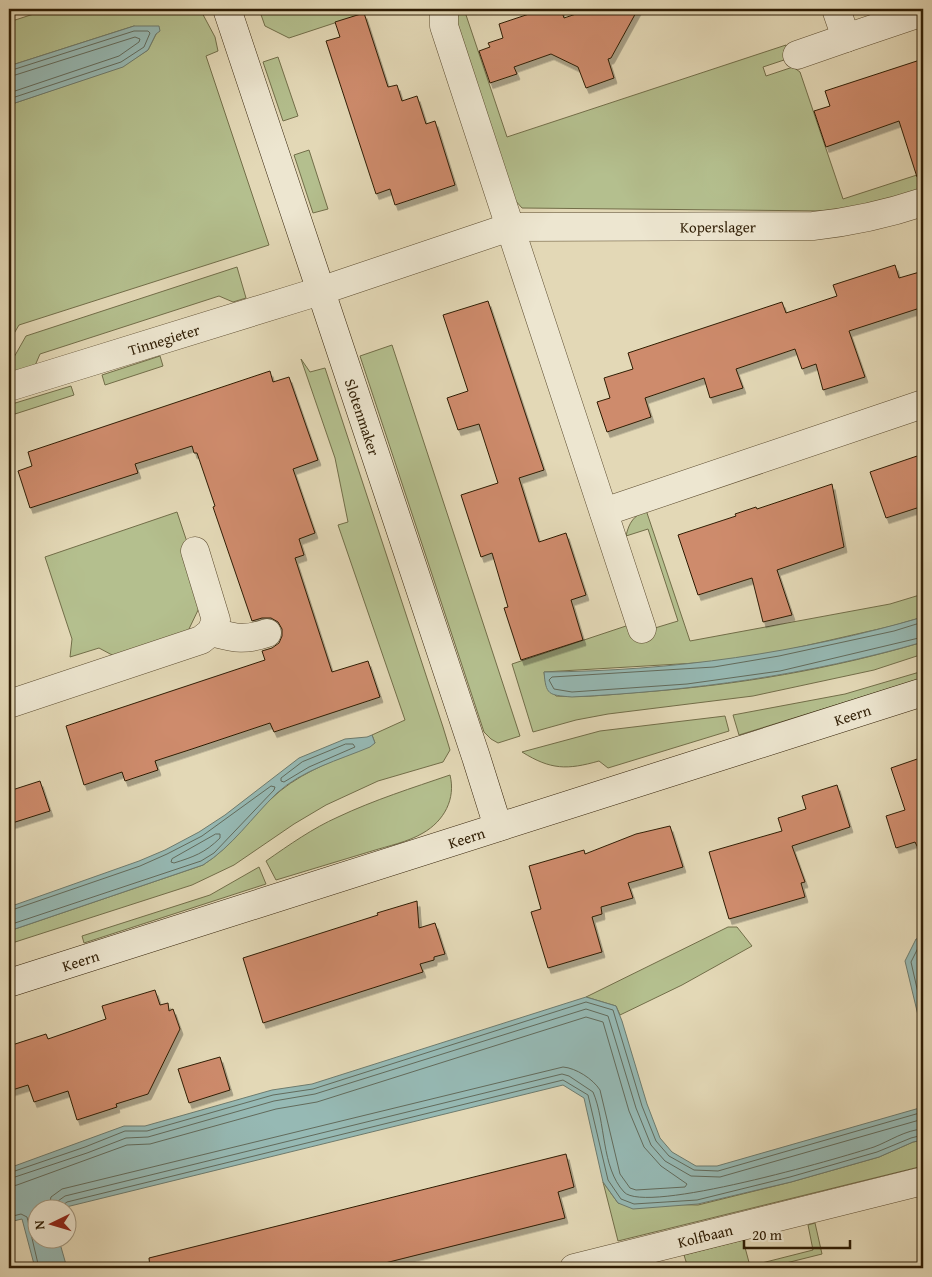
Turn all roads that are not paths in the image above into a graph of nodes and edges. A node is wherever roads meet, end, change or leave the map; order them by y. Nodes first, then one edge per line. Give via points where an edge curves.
1 (227, 9) edge
2 (446, 9) edge
3 (836, 9) edge
4 (923, 12) edge
5 (846, 38) junction
6 (797, 55) dead end
7 (923, 202) edge
8 (510, 227) junction
9 (320, 291) junction
10 (9, 387) edge
11 (923, 404) edge
12 (604, 512) junction
13 (195, 551) dead end
14 (642, 629) dead end
15 (211, 632) junction
16 (267, 633) dead end
17 (923, 692) edge
18 (9, 704) edge
19 (498, 827) junction
20 (9, 983) edge
21 (923, 1181) edge
22 (574, 1268) edge

1 - 9 street, Slotenmaker
2 - 8 street via 444,26
3 - 5 street
4 - 5 street
5 - 6 street
7 - 8 street, Koperslager via 846,223 813,226
8 - 9 street, Koperslager
8 - 12 street
9 - 10 street, Tinnegieter
9 - 19 street, Slotenmaker
11 - 12 street
12 - 14 street
13 - 15 street via 216,620
15 - 16 street via 240,639
15 - 18 street via 200,640
17 - 19 street, Keern
19 - 20 street, Keern
21 - 22 street, Kolfbaan

